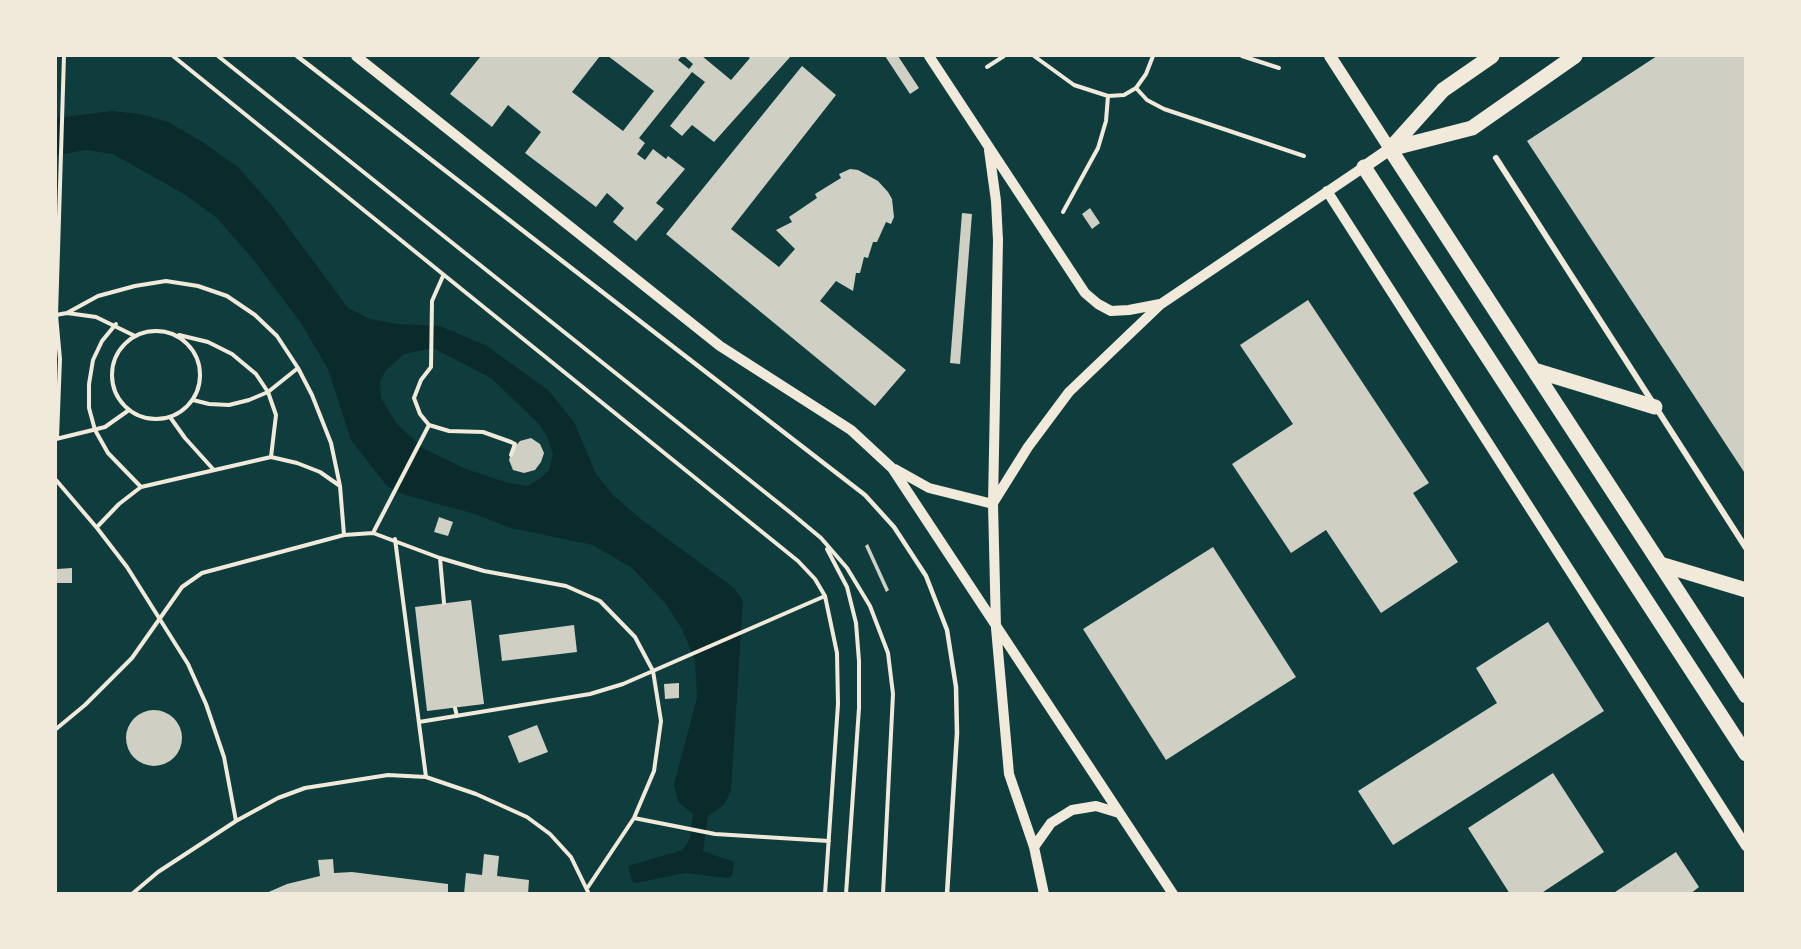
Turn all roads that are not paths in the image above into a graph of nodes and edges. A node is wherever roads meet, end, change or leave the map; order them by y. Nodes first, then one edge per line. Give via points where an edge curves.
1 (297, 56) edge
2 (356, 56) edge
3 (929, 56) edge
4 (1330, 56) edge
5 (1492, 56) edge
6 (1575, 56) edge
7 (1390, 149) junction
8 (989, 150) junction
9 (1496, 158) dead end
10 (1364, 167) junction
11 (1327, 191) junction
12 (1161, 304) junction
13 (1534, 370) junction
14 (1655, 407) junction
15 (892, 468) junction
16 (993, 504) junction
17 (1746, 548) edge
18 (1660, 564) junction
19 (1746, 590) edge
20 (996, 628) junction
21 (1746, 696) edge
22 (1746, 754) edge
23 (1119, 813) junction
24 (1746, 846) edge
25 (1034, 848) junction
26 (947, 894) edge
27 (1044, 894) edge
28 (1173, 894) edge

1 - 26 lane via 865,495 894,527 930,587 947,630 956,687
2 - 15 street via 720,346 851,430
3 - 8 street
4 - 7 main road
5 - 7 main road via 1443,90
6 - 7 main road via 1472,128
7 - 10 main road
7 - 13 main road
8 - 12 street via 1091,299 1111,310
8 - 16 street via 998,240
9 - 14 street
10 - 11 street
10 - 22 main road
11 - 12 street
11 - 24 street
12 - 16 street via 1069,392 1028,447
13 - 14 main road
13 - 18 main road
14 - 17 street
15 - 16 street via 929,488
15 - 20 street
16 - 20 street
18 - 19 main road
18 - 21 main road
20 - 23 street
20 - 25 street via 1009,774
23 - 25 street via 1096,806 1071,810 1051,823
23 - 28 street
25 - 27 street

